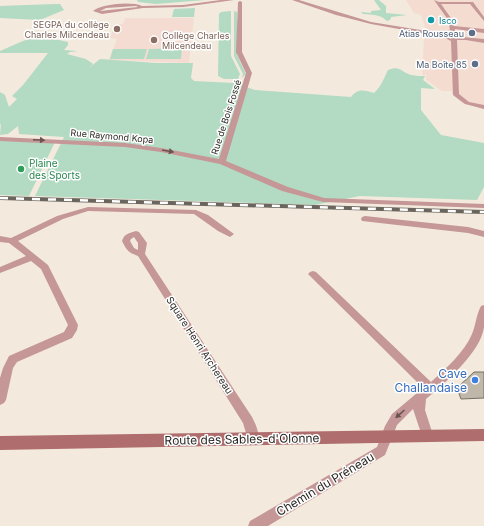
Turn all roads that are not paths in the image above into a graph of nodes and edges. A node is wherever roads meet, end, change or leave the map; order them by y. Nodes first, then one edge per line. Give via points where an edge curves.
1 (294, 0) edge
2 (238, 1) edge
3 (437, 2) edge
4 (142, 7) junction
5 (484, 20) edge
6 (453, 27) junction
7 (484, 31) edge
8 (453, 37) junction
9 (484, 41) edge
10 (484, 107) edge
11 (0, 139) edge
12 (222, 162) junction
13 (484, 206) edge
14 (365, 218) dead end
15 (230, 234) dead end
16 (484, 234) edge
17 (0, 239) edge
18 (12, 242) junction
19 (142, 254) dead end
20 (33, 257) junction
21 (0, 270) edge
22 (313, 274) dead end
23 (484, 309) edge
24 (430, 388) junction
25 (420, 398) junction
26 (0, 400) edge
27 (427, 435) junction
28 (484, 435) edge
29 (388, 436) junction
30 (253, 439) junction
31 (0, 443) edge
32 (255, 526) edge

1 - 8 street via 370,23
2 - 4 street
2 - 12 street, Rue de Bois Fossé via 239,52 249,73
3 - 5 street via 471,3
3 - 6 street
4 - 4 street via 117,6 94,10 102,13
6 - 7 street
6 - 8 street
8 - 9 street via 457,35 461,38
8 - 10 street via 456,95 467,103
11 -> 12 street, Rue Raymond Kopa via 125,145
12 - 13 street, Rue de Bois Fossé via 285,189 323,200
14 - 16 street
15 - 18 street via 221,231 205,216 196,212 88,209 27,233
17 - 18 street
18 - 20 street
19 - 30 street, Square Henri Archereau via 248,421
20 - 21 street
20 - 26 street via 47,271 72,320 72,330 62,338 13,359 8,368
22 - 24 street
23 - 24 street, Chemin du Préneau via 480,331 469,349
24 - 25 street, Chemin du Préneau
25 - 27 street via 419,410
25 -> 29 street, Chemin du Préneau via 396,417 389,427
27 - 28 main road, Route des Sables-d'Olonne
27 - 29 main road, Route des Sables-d'Olonne
29 - 30 main road, Route des Sables-d'Olonne
29 - 32 street, Chemin du Préneau via 383,448 371,457
30 - 31 main road, Route des Sables-d'Olonne

